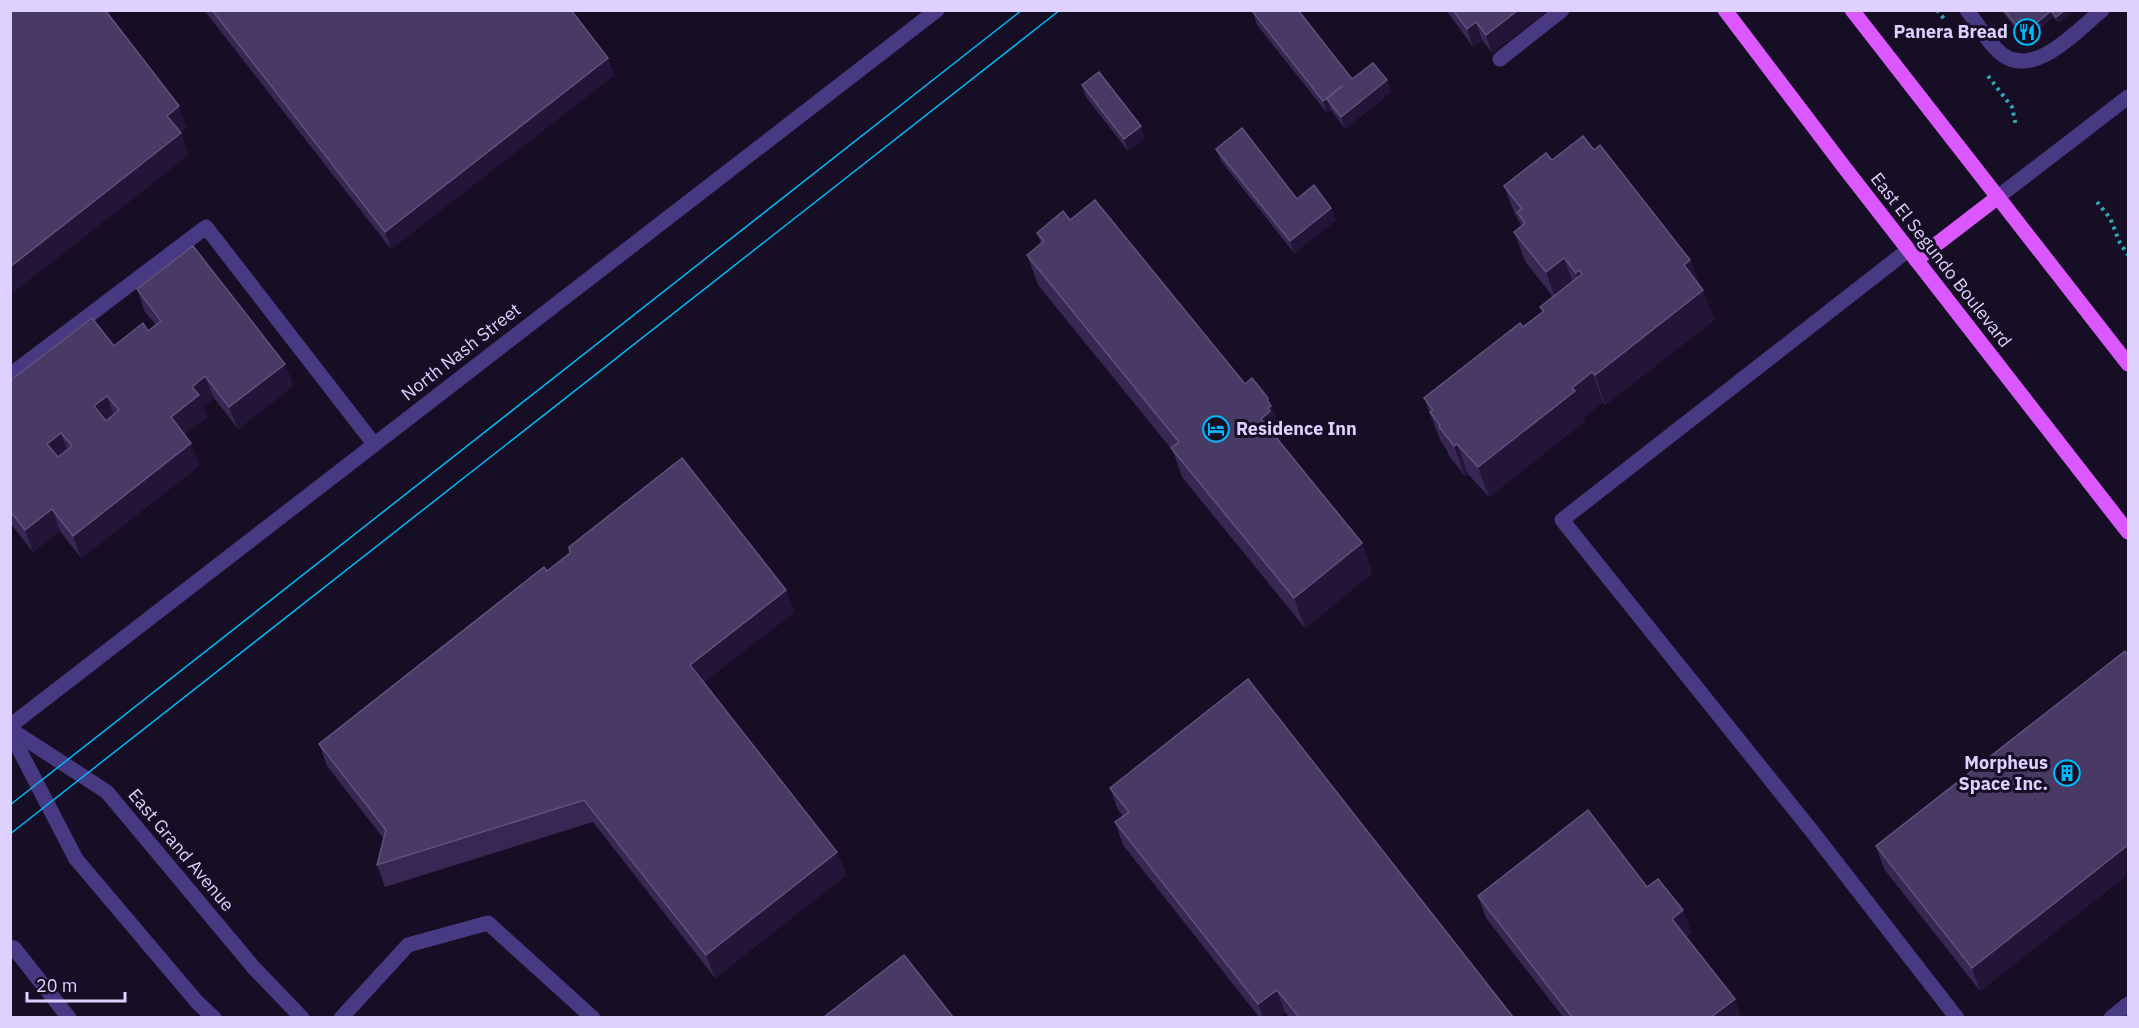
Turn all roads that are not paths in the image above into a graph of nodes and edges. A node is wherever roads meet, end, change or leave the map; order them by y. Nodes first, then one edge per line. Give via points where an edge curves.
1 (937, 10) edge
2 (1562, 10) edge
3 (1725, 10) edge
4 (1852, 10) edge
5 (1967, 10) edge
6 (2102, 10) edge
7 (1500, 59) dead end
8 (2128, 97) edge
9 (1998, 197) junction
10 (1912, 255) junction
11 (2128, 364) edge
12 (10, 375) edge
13 (374, 444) junction
14 (2128, 532) edge
15 (10, 729) edge
16 (10, 948) edge
17 (2128, 1004) edge
18 (69, 1017) edge
19 (214, 1017) edge
20 (302, 1017) edge
21 (341, 1017) edge
22 (593, 1017) edge
23 (1957, 1017) edge
24 (2111, 1017) edge

1 - 13 street, North Nash Street
2 - 7 street
3 - 10 main road, East El Segundo Boulevard
4 - 9 main road
5 - 6 street via 2001,54 2014,62 2045,56
8 - 9 street
9 - 10 main road
9 - 11 main road
10 - 14 main road, East El Segundo Boulevard
10 - 23 street via 1562,520
12 - 13 street via 206,227
13 - 15 street, North Nash Street
15 - 19 street via 76,859
15 - 20 street, East Grand Avenue via 107,792 254,968
16 - 18 street via 14,948
17 - 24 street
21 - 22 street via 408,945 488,923

